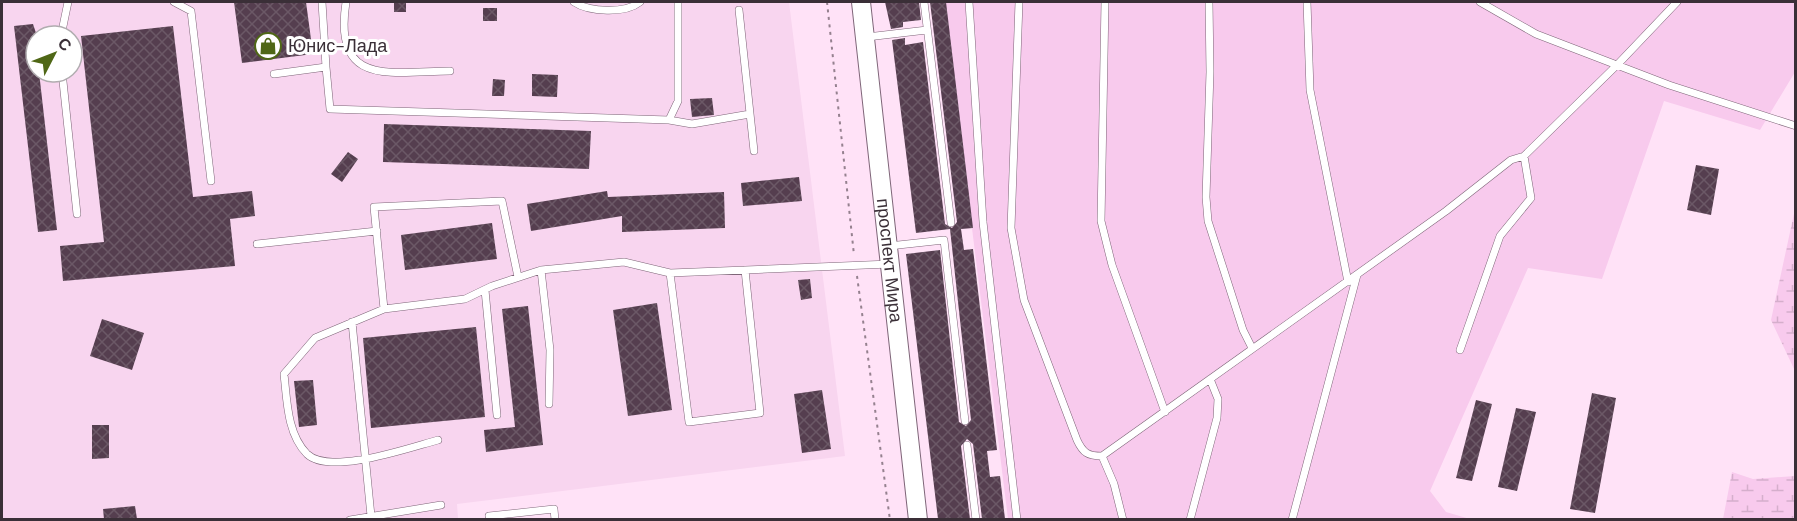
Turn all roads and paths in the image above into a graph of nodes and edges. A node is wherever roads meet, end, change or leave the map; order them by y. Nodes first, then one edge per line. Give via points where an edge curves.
1 (68, 2) edge
2 (174, 2) edge
3 (322, 2) edge
4 (346, 2) edge
5 (574, 2) edge
6 (640, 2) edge
7 (678, 2) edge
8 (861, 2) edge
9 (924, 2) edge
10 (969, 2) edge
11 (1018, 2) edge
12 (1105, 2) edge
13 (1209, 2) edge
14 (1307, 2) edge
15 (1483, 2) edge
16 (1677, 2) edge
17 (739, 10) dead end
18 (63, 24) edge
19 (927, 30) junction
20 (865, 38) junction
21 (1618, 64) junction
22 (326, 67) junction
23 (450, 71) dead end
24 (274, 74) dead end
25 (63, 84) edge
26 (750, 114) junction
27 (669, 120) junction
28 (1796, 126) edge
29 (754, 151) dead end
30 (1524, 156) junction
31 (211, 181) dead end
32 (77, 214) dead end
33 (951, 223) dead end
34 (377, 231) junction
35 (257, 244) dead end
36 (889, 255) junction
37 (541, 270) junction
38 (744, 270) junction
39 (670, 273) junction
40 (1357, 275) junction
41 (518, 277) junction
42 (1348, 282) junction
43 (485, 290) junction
44 (384, 309) junction
45 (352, 322) junction
46 (1252, 348) junction
47 (1460, 350) dead end
48 (1210, 379) junction
49 (549, 404) dead end
50 (1165, 412) junction
51 (497, 415) dead end
52 (966, 421) dead end
53 (438, 440) dead end
54 (968, 444) dead end
55 (1102, 456) junction
56 (366, 459) junction
57 (441, 505) dead end
58 (371, 516) junction
59 (350, 519) edge
60 (490, 519) edge
61 (555, 519) edge
62 (918, 519) edge
63 (976, 519) edge
64 (1017, 519) edge
65 (1123, 519) edge
66 (1190, 519) edge
67 (1292, 519) edge

1 - 18 lane
2 - 31 lane via 191,11
3 - 22 lane
4 - 23 lane via 345,41 350,57 366,69
5 - 6 lane via 582,7 609,10
7 - 27 lane via 678,101
8 - 20 street, проспект Мира
9 - 19 lane
10 - 64 lane via 983,222
11 - 55 lane via 1011,228 1024,300 1083,452
12 - 50 lane via 1101,221 1112,265
13 - 46 lane via 1208,222 1242,330
14 - 42 lane via 1310,90
15 - 21 lane via 1536,34
16 - 21 lane
17 - 26 lane
19 - 20 lane
19 - 33 lane
20 - 36 street, проспект Мира
21 - 28 lane via 1669,85
21 - 30 lane
22 - 24 lane
22 - 27 lane via 330,109
25 - 32 lane
26 - 27 lane via 692,124
26 - 29 lane
30 - 40 lane via 1511,160
30 - 47 lane via 1531,198 1500,236
34 - 35 lane
34 - 41 lane via 374,207 502,201
34 - 44 lane
36 - 38 lane
36 - 52 lane via 944,240
36 - 62 street, проспект Мира
37 - 39 lane via 624,262
37 - 41 lane
37 - 49 lane via 550,350
38 - 39 lane
38 - 39 lane via 760,413 689,422
40 - 42 lane
40 - 67 lane
41 - 43 lane
42 - 46 lane
43 - 44 lane via 465,299
43 - 51 lane
44 - 45 lane
45 - 56 lane
45 - 56 lane via 315,338 284,374 294,433 308,455 325,462
46 - 48 lane
48 - 50 lane
48 - 66 lane via 1218,399 1217,418
50 - 55 lane
53 - 56 lane
54 - 63 lane
55 - 65 lane
56 - 58 lane
57 - 58 lane
58 - 59 lane
60 - 61 lane via 489,516 554,509

